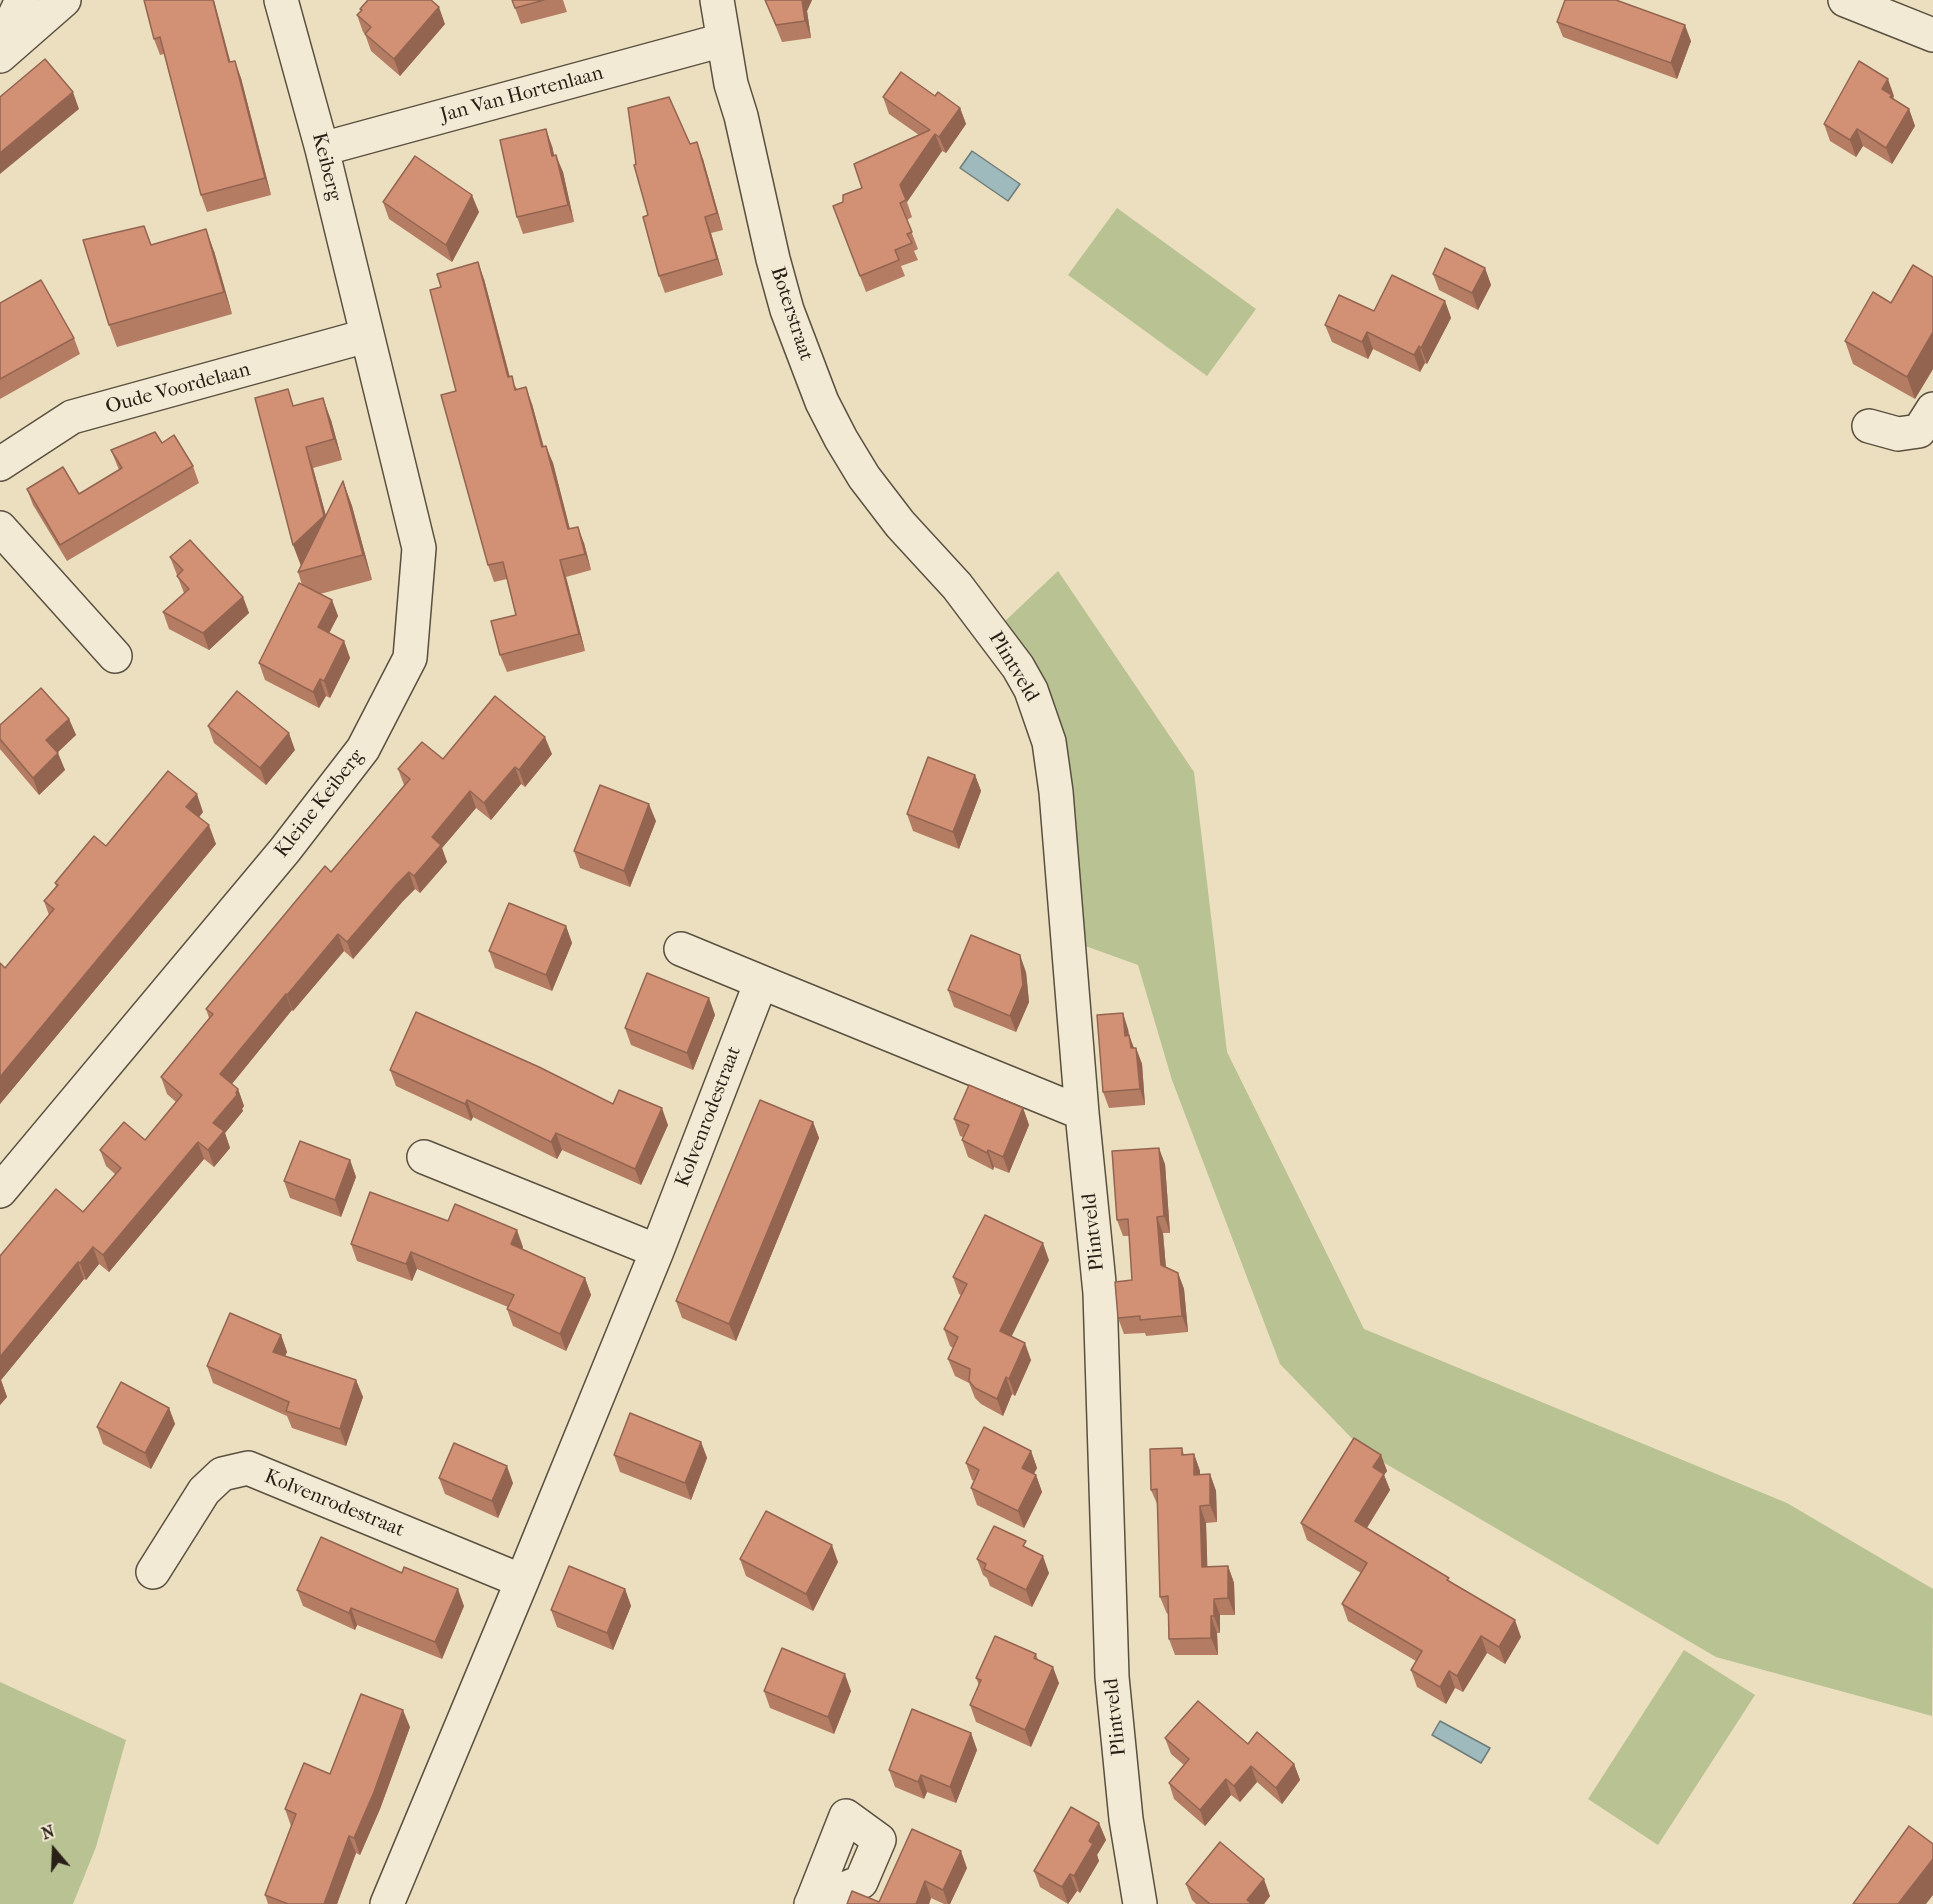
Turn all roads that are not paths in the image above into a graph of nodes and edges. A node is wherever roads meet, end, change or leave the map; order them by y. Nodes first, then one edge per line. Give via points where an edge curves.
1 (22, 0) edge
2 (64, 0) edge
3 (280, 0) edge
4 (717, 0) edge
5 (1845, 0) edge
6 (1933, 35) edge
7 (723, 40) junction
8 (0, 47) edge
9 (0, 56) edge
10 (322, 149) junction
11 (366, 336) junction
12 (1933, 409) edge
13 (1869, 426) dead end
14 (0, 464) edge
15 (0, 528) edge
16 (957, 586) joint
17 (115, 656) dead end
18 (681, 950) dead end
19 (761, 982) junction
20 (1082, 1113) junction
21 (424, 1157) dead end
22 (0, 1191) edge
23 (657, 1251) junction
24 (153, 1572) dead end
25 (522, 1581) junction
26 (387, 1904) edge
27 (1140, 1904) edge

1 - 8 street
2 - 9 street
3 - 10 street, Keiberg
4 - 7 street, Boterstraat
5 - 6 street
7 - 10 street, Jan Van Hortenlaan
7 - 16 street, Boterstraat via 773,260 801,352 822,402 864,477 900,524
10 - 11 street, Keiberg
11 - 14 street, Oude Voordelaan via 72,417
11 - 22 street, Kleine Keiberg via 419,548 410,658 363,749 285,850
12 - 13 street via 1919,431 1898,434
15 - 17 street
16 - 20 street, Plintveld via 1018,667 1031,690 1049,742
18 - 19 street
19 - 20 street
19 - 23 street, Kolvenrodestraat
20 - 27 street, Plintveld via 1100,1293 1112,1677 1126,1819
21 - 23 street
23 - 25 street, Kolvenrodestraat
24 - 25 street, Kolvenrodestraat via 204,1491 222,1474 248,1468
25 - 26 street, Kolvenrodestraat

